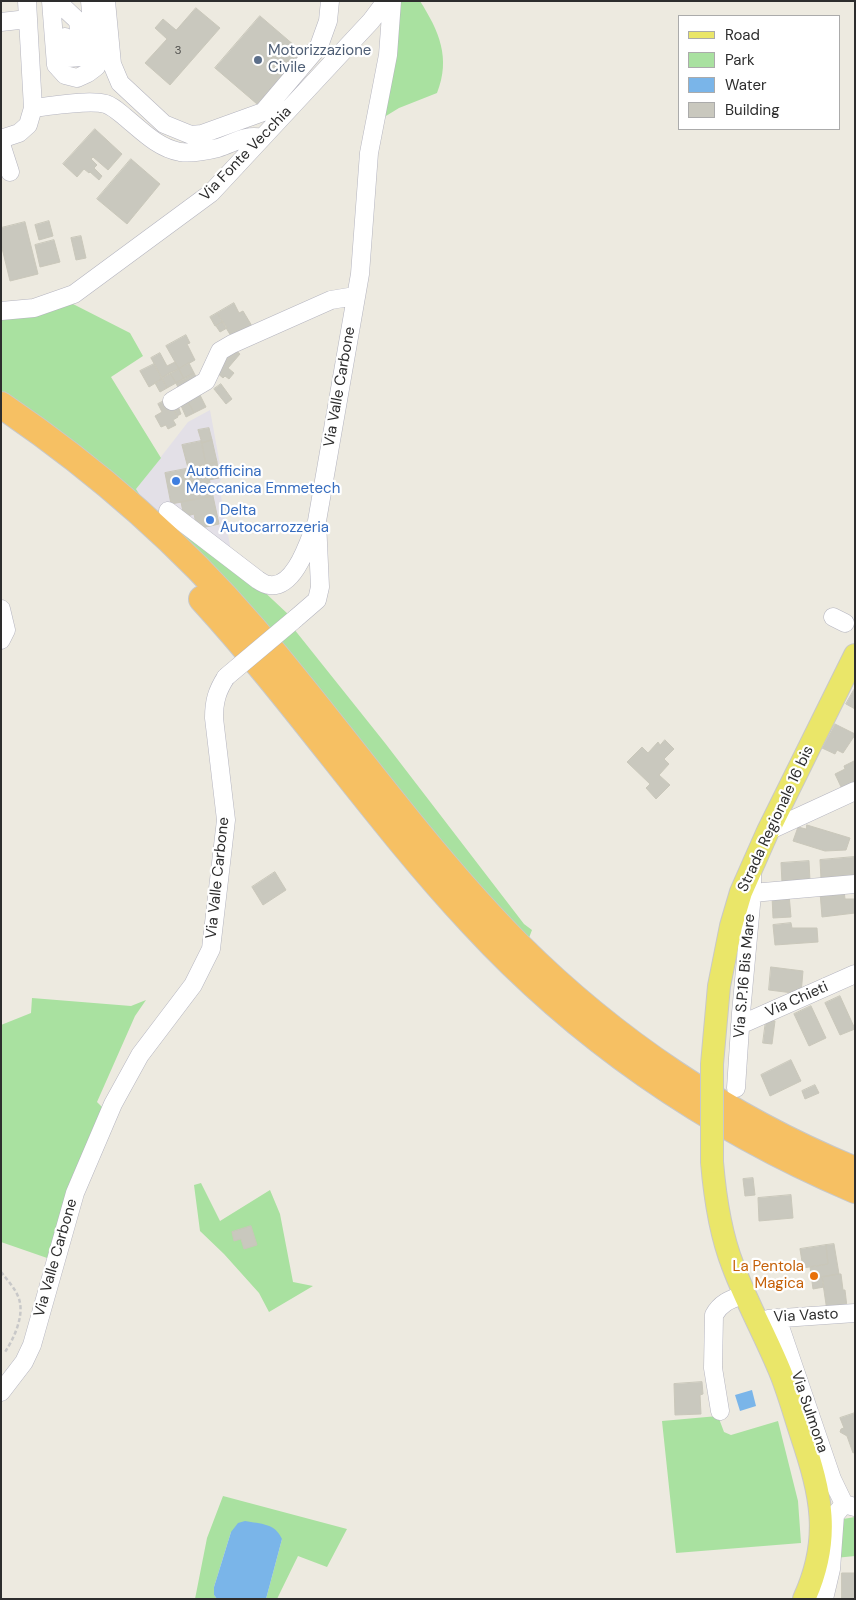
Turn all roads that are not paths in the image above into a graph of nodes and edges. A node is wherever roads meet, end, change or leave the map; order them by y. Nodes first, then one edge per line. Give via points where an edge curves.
1 (27, 1) edge
2 (330, 1) edge
3 (386, 1) edge
4 (392, 1) edge
5 (93, 2) edge
6 (58, 3) edge
7 (28, 19) junction
8 (1, 22) edge
9 (33, 108) junction
10 (262, 138) junction
11 (1, 139) edge
12 (1, 144) edge
13 (10, 172) dead end
14 (355, 302) junction
15 (1, 311) edge
16 (172, 400) dead end
17 (1, 405) edge
18 (1, 426) edge
19 (84, 478) junction
20 (168, 511) dead end
21 (317, 521) junction
22 (1, 609) edge
23 (1, 640) edge
24 (855, 655) edge
25 (855, 791) edge
26 (767, 832) junction
27 (855, 884) edge
28 (745, 899) junction
29 (855, 974) edge
30 (740, 1025) junction
31 (736, 1088) dead end
32 (855, 1170) edge
33 (855, 1190) edge
34 (745, 1294) junction
35 (855, 1313) edge
36 (767, 1319) junction
37 (1, 1392) edge
38 (720, 1411) dead end
39 (849, 1505) edge
40 (804, 1599) edge
41 (824, 1599) edge

1 - 7 street
2 - 5 street via 328,20 318,46 263,112 191,135 164,124 120,83
3 - 10 street, Via Fonte Vecchia
4 - 14 street, Via Valle Carbone via 388,55 369,153
5 - 6 street via 96,67 77,78 65,75 56,65
7 - 8 street
7 - 9 street
9 - 10 street via 107,104 163,147 180,152 218,148 253,136
9 - 11 street via 28,124 19,133
10 - 15 street, Via Fonte Vecchia via 211,193 74,294 34,308
12 - 13 street
14 - 16 street via 349,297 331,300 232,344 220,352 206,381
14 - 21 street, Via Valle Carbone
17 - 19 highway via 56,444
18 - 19 highway
19 - 32 highway via 140,512 242,615 442,861 484,910 534,960 618,1032 700,1090 767,1129
19 - 33 highway via 101,502 147,543 222,621 427,872 488,940 541,992 604,1044 693,1107 791,1162
20 - 21 street via 269,585 280,584 292,575
21 - 37 street, Via Valle Carbone, bridge via 320,587 317,600 226,677 214,703 226,820 211,949 193,985 140,1055 113,1104 75,1193 32,1345 24,1362
22 - 23 street via 6,630
24 - 26 main road, Strada Regionale 16 bis
25 - 26 street
26 - 28 main road, Strada Regionale 16 bis via 753,863
26 - 28 street, Via S.P.16 Bis Mare via 747,854 736,883
27 - 28 street
28 - 30 street, Via S.P.16 Bis Mare
28 - 34 main road, Strada Regionale 16 bis, bridge via 731,926 719,986 712,1064 712,1162 718,1213 724,1241
29 - 30 street, Via Chieti
30 - 31 street, Via S.P.16 Bis Mare
34 - 36 main road, Strada Regionale 16 bis
34 - 38 street via 725,1302 714,1315 713,1368
35 - 36 street, Via Vasto
36 - 39 street, Via Sulmona via 832,1479
36 - 40 main road, Strada Regionale 16 bis via 812,1465 822,1522 820,1554
39 - 41 street, Via Sulmona via 835,1515 831,1569

